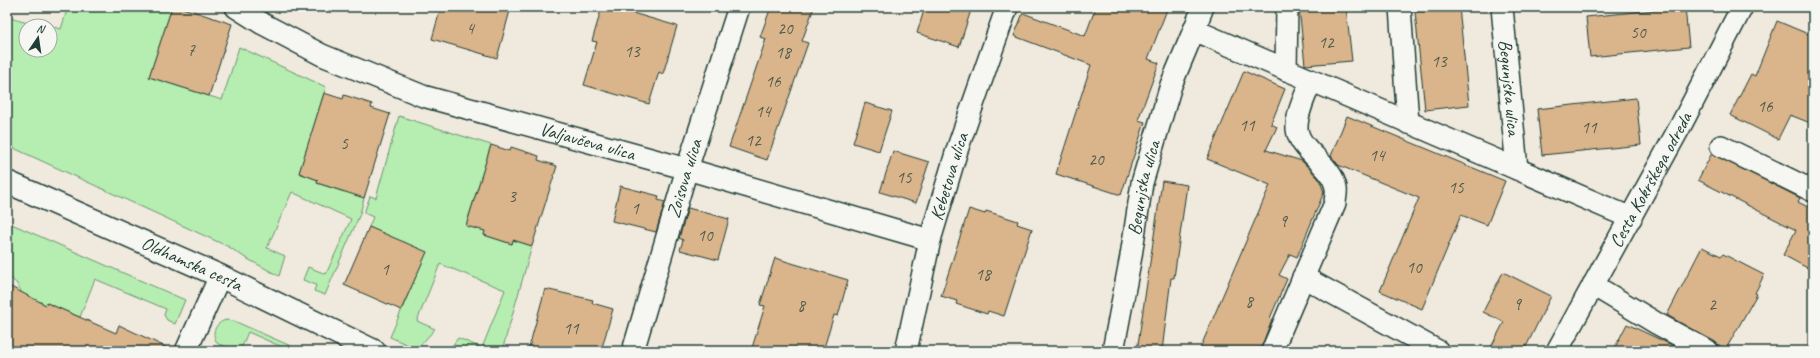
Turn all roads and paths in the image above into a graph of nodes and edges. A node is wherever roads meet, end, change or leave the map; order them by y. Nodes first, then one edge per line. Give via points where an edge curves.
1 (236, 7) edge
2 (739, 7) edge
3 (1007, 7) edge
4 (1203, 7) edge
5 (1287, 7) edge
6 (1400, 7) edge
7 (1502, 7) edge
8 (1742, 7) edge
9 (256, 13) edge
10 (1194, 30) junction
11 (1286, 70) junction
12 (1311, 81) junction
13 (1408, 123) junction
14 (1721, 146) dead end
15 (687, 169) junction
16 (1517, 169) junction
17 (7, 182) edge
18 (1813, 191) edge
19 (1631, 218) junction
20 (930, 240) junction
21 (220, 276) junction
22 (1304, 277) junction
23 (1593, 285) junction
24 (186, 351) edge
25 (374, 351) edge
26 (633, 351) edge
27 (906, 351) edge
28 (1113, 351) edge
29 (1272, 351) edge
30 (1438, 351) edge
31 (1557, 351) edge
32 (1708, 351) edge

1 - 9 street, Valjavčeva ulica
2 - 15 street, Zoisova ulica
3 - 20 street, Kebetova ulica via 957,150
4 - 10 street, Begunjska ulica
5 - 11 street
6 - 13 street
7 - 16 street, Begunjska ulica
8 - 19 street, Cesta Kokrškega odreda
9 - 15 street, Valjavčeva ulica via 322,55 423,96
10 - 11 street, Begunjska ulica
10 - 28 street, Begunjska ulica via 1171,84 1142,183
11 - 12 street, Begunjska ulica
12 - 13 street, Begunjska ulica
12 - 22 street via 1299,113 1297,129 1303,144 1326,168 1336,187 1335,203
13 - 16 street, Begunjska ulica
14 - 18 street
15 - 20 street, Valjavčeva ulica
15 - 26 street, Zoisova ulica
16 - 19 street, Begunjska ulica
17 - 21 main road, Oldhamska cesta
19 - 23 street, Cesta Kokrškega odreda
20 - 27 street, Kebetova ulica
21 - 24 street
21 - 25 main road, Oldhamska cesta
22 - 29 street
22 - 30 street
23 - 31 street, Cesta Kokrškega odreda
23 - 32 street

